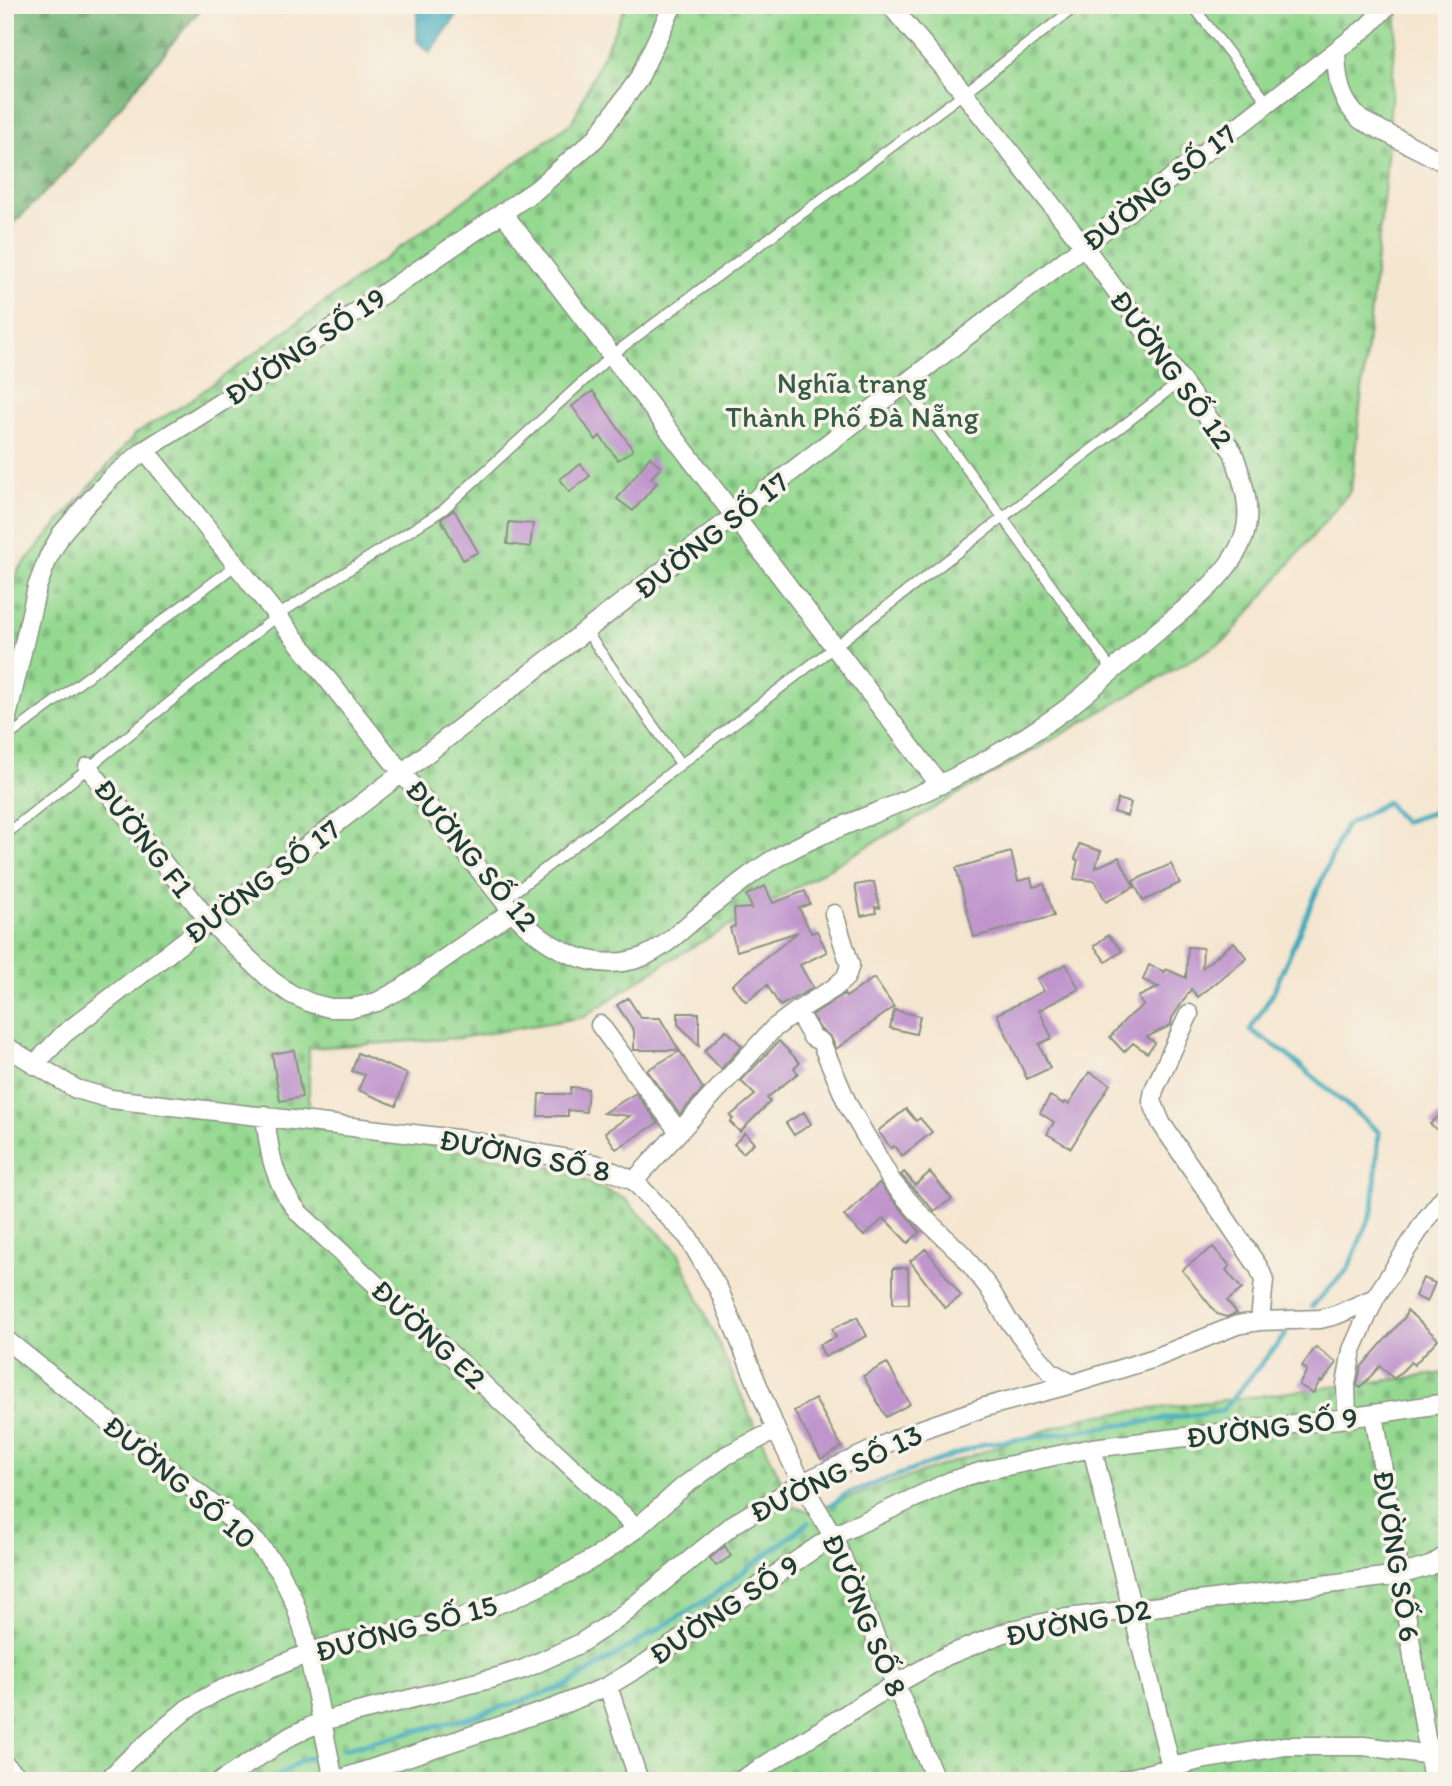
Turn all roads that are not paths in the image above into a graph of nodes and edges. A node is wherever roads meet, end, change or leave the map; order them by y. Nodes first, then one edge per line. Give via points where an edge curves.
1 (673, 5) edge
2 (890, 5) edge
3 (1078, 5) edge
4 (1192, 5) edge
5 (1388, 5) edge
6 (1336, 51) junction
7 (964, 93) junction
8 (1268, 103) junction
9 (1447, 164) edge
10 (503, 213) junction
11 (1083, 245) junction
12 (612, 355) junction
13 (1181, 381) junction
14 (904, 384) junction
15 (145, 450) junction
16 (736, 515) junction
17 (1003, 517) junction
18 (236, 565) junction
19 (278, 615) junction
20 (586, 631) junction
21 (836, 647) junction
22 (1112, 670) junction
23 (5, 726) edge
24 (5, 739) edge
25 (680, 763) junction
26 (88, 767) junction
27 (403, 773) junction
28 (940, 785) junction
29 (5, 835) edge
30 (508, 906) junction
31 (834, 914) dead end
32 (209, 921) junction
33 (797, 1011) junction
34 (1189, 1014) dead end
35 (600, 1025) dead end
36 (5, 1046) edge
37 (34, 1065) junction
38 (265, 1115) junction
39 (679, 1132) junction
40 (634, 1181) junction
41 (1447, 1194) edge
42 (1375, 1298) junction
43 (1260, 1321) junction
44 (5, 1339) edge
45 (1072, 1384) junction
46 (1447, 1403) edge
47 (1374, 1414) junction
48 (1347, 1418) junction
49 (776, 1430) junction
50 (1095, 1460) junction
51 (802, 1483) junction
52 (637, 1528) junction
53 (833, 1536) junction
54 (1447, 1555) edge
55 (1399, 1575) junction
56 (1132, 1609) junction
57 (308, 1653) junction
58 (895, 1684) junction
59 (608, 1686) junction
60 (322, 1721) junction
61 (1439, 1756) edge
62 (5, 1765) edge
63 (1173, 1774) edge
64 (23, 1781) edge
65 (107, 1781) edge
66 (221, 1781) edge
67 (335, 1781) edge
68 (639, 1781) edge
69 (740, 1781) edge
70 (936, 1781) edge
71 (1120, 1781) edge
72 (1433, 1781) edge

1 - 10 street, ĐƯỜNG SỐ 19 via 638,80 596,138
2 - 7 street, ĐƯỜNG SỐ 12
3 - 7 lane
4 - 8 lane
5 - 6 street, ĐƯỜNG SỐ 17
6 - 8 street, ĐƯỜNG SỐ 17
6 - 9 street via 1340,91 1350,110
7 - 11 street, ĐƯỜNG SỐ 12
7 - 12 lane
8 - 11 street, ĐƯỜNG SỐ 17
10 - 12 street
10 - 15 street, ĐƯỜNG SỐ 19
11 - 13 street, ĐƯỜNG SỐ 12
11 - 14 street, ĐƯỜNG SỐ 17
12 - 16 street
12 - 19 lane via 443,510
13 - 17 lane
13 - 22 street, ĐƯỜNG SỐ 12 via 1233,452 1248,510 1243,537 1230,563 1206,590
14 - 16 street, ĐƯỜNG SỐ 17
14 - 17 lane
15 - 18 street, ĐƯỜNG SỐ 12
15 - 23 street, ĐƯỜNG SỐ 19 via 85,506 48,558
16 - 20 street, ĐƯỜNG SỐ 17
16 - 21 street
17 - 21 lane
17 - 22 lane
18 - 19 street, ĐƯỜNG SỐ 12
18 - 24 lane
19 - 26 lane
19 - 27 street, ĐƯỜNG SỐ 12
20 - 25 lane
20 - 27 street, ĐƯỜNG SỐ 17
21 - 25 lane
21 - 28 street
22 - 28 street, ĐƯỜNG SỐ 12 via 1065,710
25 - 30 lane
26 - 29 lane
26 - 32 street, ĐƯỜNG F1
27 - 30 street, ĐƯỜNG SỐ 12
27 - 32 street, ĐƯỜNG SỐ 17
28 - 30 street, ĐƯỜNG SỐ 12 via 776,858 658,950 634,960 610,964 562,951 526,926
30 - 32 street, ĐƯỜNG F1 via 401,989 377,1002 353,1007 330,1008 291,994
31 - 33 street via 850,965 846,977
32 - 37 street, ĐƯỜNG SỐ 17 via 64,1034
33 - 39 street via 773,1029
33 - 45 street via 812,1037 821,1042 848,1105 892,1182 963,1255 1007,1320 1051,1372
34 - 43 street via 1152,1101 1161,1123 1259,1268 1264,1280
35 - 39 street
36 - 37 street, ĐƯỜNG SỐ 8
37 - 38 street, ĐƯỜNG SỐ 8 via 76,1089 101,1097
38 - 40 street, ĐƯỜNG SỐ 8 via 465,1140 596,1164
38 - 52 street, ĐƯỜNG E2 via 274,1173 299,1213
39 - 40 street
40 - 49 street, ĐƯỜNG SỐ 8 via 688,1237 704,1261
41 - 42 street
42 - 43 street, ĐƯỜNG SỐ 13 via 1320,1319
42 - 48 street via 1347,1368
43 - 45 street, ĐƯỜNG SỐ 13 via 1237,1325
44 - 57 street, ĐƯỜNG SỐ 10 via 257,1544 279,1570 294,1601
45 - 51 street, ĐƯỜNG SỐ 13 via 905,1435
46 - 47 street, ĐƯỜNG SỐ 9
47 - 48 street, ĐƯỜNG SỐ 9
47 - 55 street, ĐƯỜNG SỐ 6
48 - 50 street, ĐƯỜNG SỐ 9
49 - 51 street, ĐƯỜNG SỐ 8
49 - 52 street, ĐƯỜNG SỐ 15 via 727,1455
50 - 53 street, ĐƯỜNG SỐ 9 via 983,1471 951,1481
50 - 56 street
51 - 53 street, ĐƯỜNG SỐ 8
51 - 60 street, ĐƯỜNG SỐ 13 via 734,1524 619,1618 579,1644 514,1672
52 - 57 street, ĐƯỜNG SỐ 15 via 582,1565 512,1599 455,1620
53 - 58 street, ĐƯỜNG SỐ 8
53 - 59 street, ĐƯỜNG SỐ 9
54 - 55 street, ĐƯỜNG D2 via 1430,1566
55 - 56 street, ĐƯỜNG D2
55 - 61 street, ĐƯỜNG SỐ 6
56 - 58 street, ĐƯỜNG D2 via 1009,1631 946,1656
56 - 63 street
57 - 60 street, ĐƯỜNG SỐ 10
57 - 65 street, ĐƯỜNG SỐ 15 via 187,1709
58 - 69 street, ĐƯỜNG D2
58 - 70 street, ĐƯỜNG SỐ 8
59 - 67 street, ĐƯỜNG SỐ 9
59 - 68 street
60 - 66 street, ĐƯỜNG SỐ 13
60 - 67 street, ĐƯỜNG SỐ 10
61 - 63 street via 1364,1746 1285,1746
61 - 72 street, ĐƯỜNG SỐ 6
62 - 64 street
63 - 71 street

